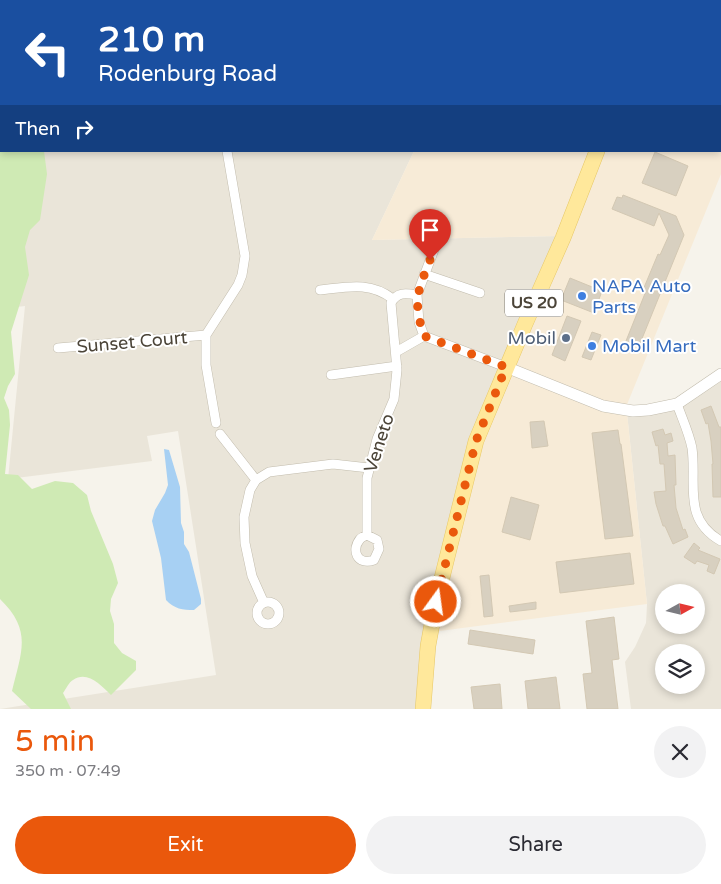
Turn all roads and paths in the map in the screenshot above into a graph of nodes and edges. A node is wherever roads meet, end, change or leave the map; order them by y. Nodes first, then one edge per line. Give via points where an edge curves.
1 (227, 152) edge
2 (597, 152) edge
3 (435, 247) dead end
4 (424, 274) junction
5 (320, 290) dead end
6 (480, 293) dead end
7 (416, 295) junction
8 (393, 299) junction
9 (206, 336) junction
10 (424, 336) junction
11 (58, 348) dead end
12 (396, 352) junction
13 (397, 366) junction
14 (506, 367) junction
15 (721, 374) edge
16 (332, 375) dead end
17 (677, 404) junction
18 (216, 423) dead end
19 (220, 434) dead end
20 (370, 468) junction
21 (256, 480) junction
22 (367, 535) dead end
23 (721, 541) edge
24 (264, 603) dead end
25 (423, 709) edge

1 - 9 street via 244,244 244,265 236,288
2 - 14 main road, US 20
3 - 4 street
4 - 6 street
4 - 7 street
5 - 8 street via 369,287 382,290
7 - 8 street via 401,293
7 - 10 street
8 - 12 street, Veneto via 390,308
9 - 11 street, Sunset Court
9 - 18 street via 206,365
10 - 12 street
10 - 14 street
12 - 13 street, Veneto
13 - 16 street
13 - 20 street, Veneto via 394,399 377,439
14 - 17 street via 589,402 619,410 648,410
14 - 25 main road, US 20 via 476,441 459,506 428,646
15 - 17 street
17 - 23 street via 692,447 696,515 710,535
19 - 21 street
20 - 21 street via 333,464 269,472
20 - 22 street, Veneto via 367,478
21 - 24 street via 250,490 244,517 245,543 252,576

